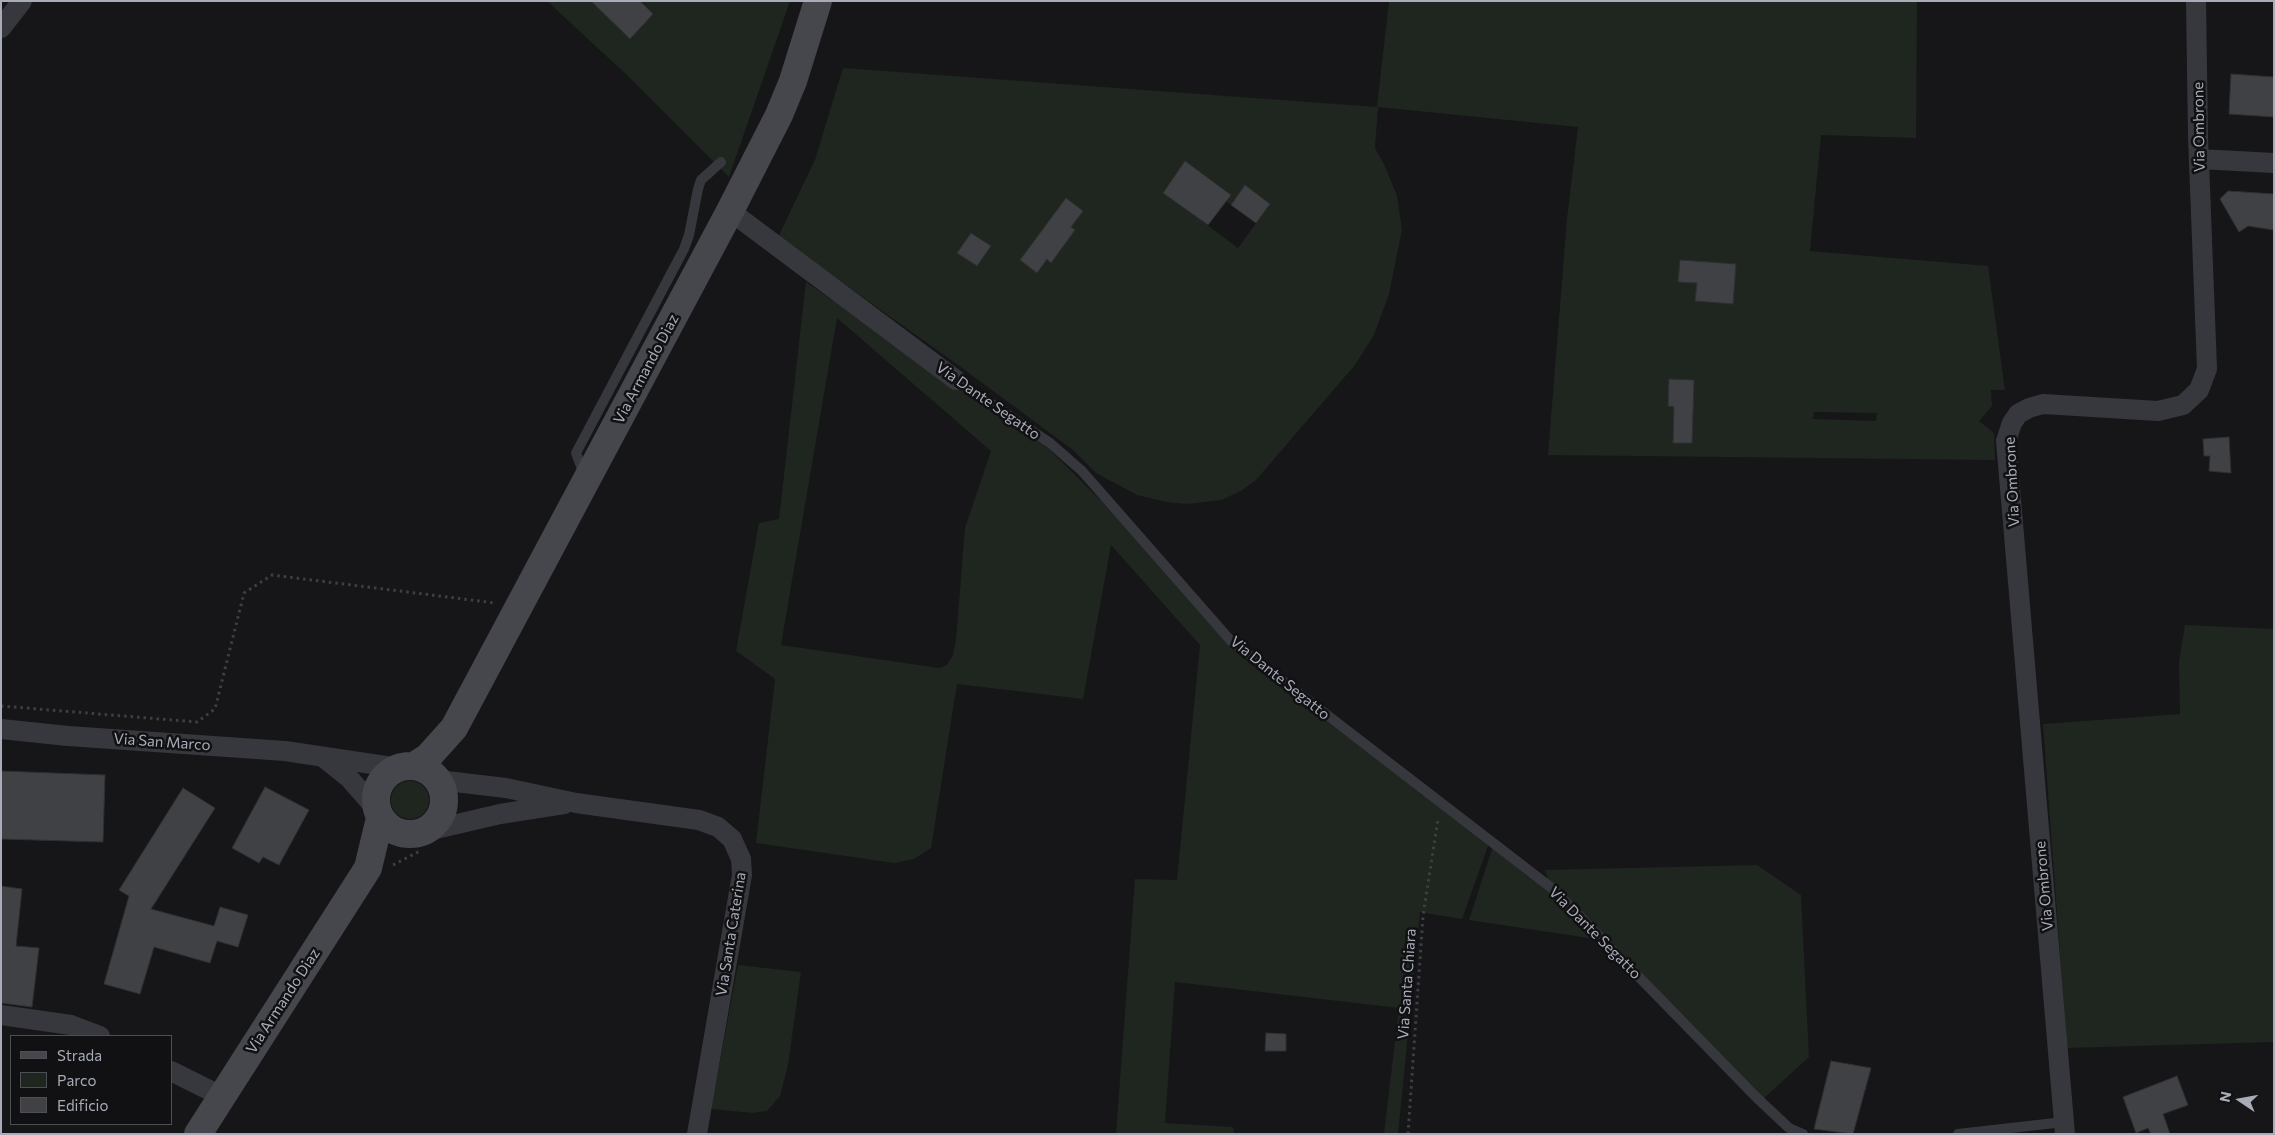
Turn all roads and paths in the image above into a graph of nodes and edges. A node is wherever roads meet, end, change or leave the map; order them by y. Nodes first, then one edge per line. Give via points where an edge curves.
1 (22, 1) edge
2 (818, 1) edge
3 (2196, 1) edge
4 (1, 28) edge
5 (2199, 158) junction
6 (721, 162) dead end
7 (2274, 163) edge
8 (730, 211) junction
9 (956, 380) joint
10 (586, 481) junction
11 (499, 595) dead end
12 (1, 706) edge
13 (454, 728) junction
14 (1, 729) edge
15 (322, 757) junction
16 (406, 767) junction
17 (438, 780) junction
18 (576, 803) junction
19 (379, 814) junction
20 (1436, 836) dead end
21 (421, 838) junction
22 (378, 868) junction
23 (1, 1015) edge
24 (97, 1035) edge
25 (172, 1072) edge
26 (221, 1096) junction
27 (2064, 1129) edge
28 (198, 1134) edge
29 (697, 1134) edge
30 (1408, 1134) edge
31 (1803, 1134) edge
32 (1958, 1134) edge

1 - 4 street
2 - 8 street, Via Armando Diaz via 783,107
3 - 5 street, Via Ombrone
5 - 7 street
5 - 27 street, Via Ombrone via 2207,369 2199,390 2183,405 2158,411 2043,404 2018,414 2006,440
6 - 10 lane via 702,180 684,249 576,453
8 - 9 street, Via Dante Segatto
8 - 10 street, Via Armando Diaz
9 - 31 lane, Via Dante Segatto via 1050,443 1082,472 1231,640 1553,890 1756,1098 1789,1128
10 - 13 street, Via Armando Diaz
11 - 12 path via 495,603 272,575 244,593 215,709 197,722
13 - 16 street, Via Armando Diaz via 428,757
13 - 17 street, Via Armando Diaz
14 - 15 street, Via San Marco via 285,751
15 - 16 street, Via San Marco
15 - 19 street, Via San Marco via 349,778
16 - 17 street via 423,769
16 - 19 street, Via Armando Diaz via 390,773 377,789 375,799
17 - 18 street, Via Santa Caterina via 532,792
17 - 21 street, Via Armando Diaz via 443,794 441,812
18 - 21 street, Via Santa Caterina via 500,814
18 - 29 street, Via Santa Caterina via 706,821 728,835 739,852 741,883
19 - 21 street via 395,831
19 - 22 street, Via Armando Diaz
20 - 30 path, Via Santa Chiara via 1423,916
21 - 22 street, Via Armando Diaz
21 - 22 path via 402,859
22 - 26 street, Via Armando Diaz
23 - 24 street via 72,1025
25 - 26 street
26 - 28 street, Via Armando Diaz
27 - 32 lane

